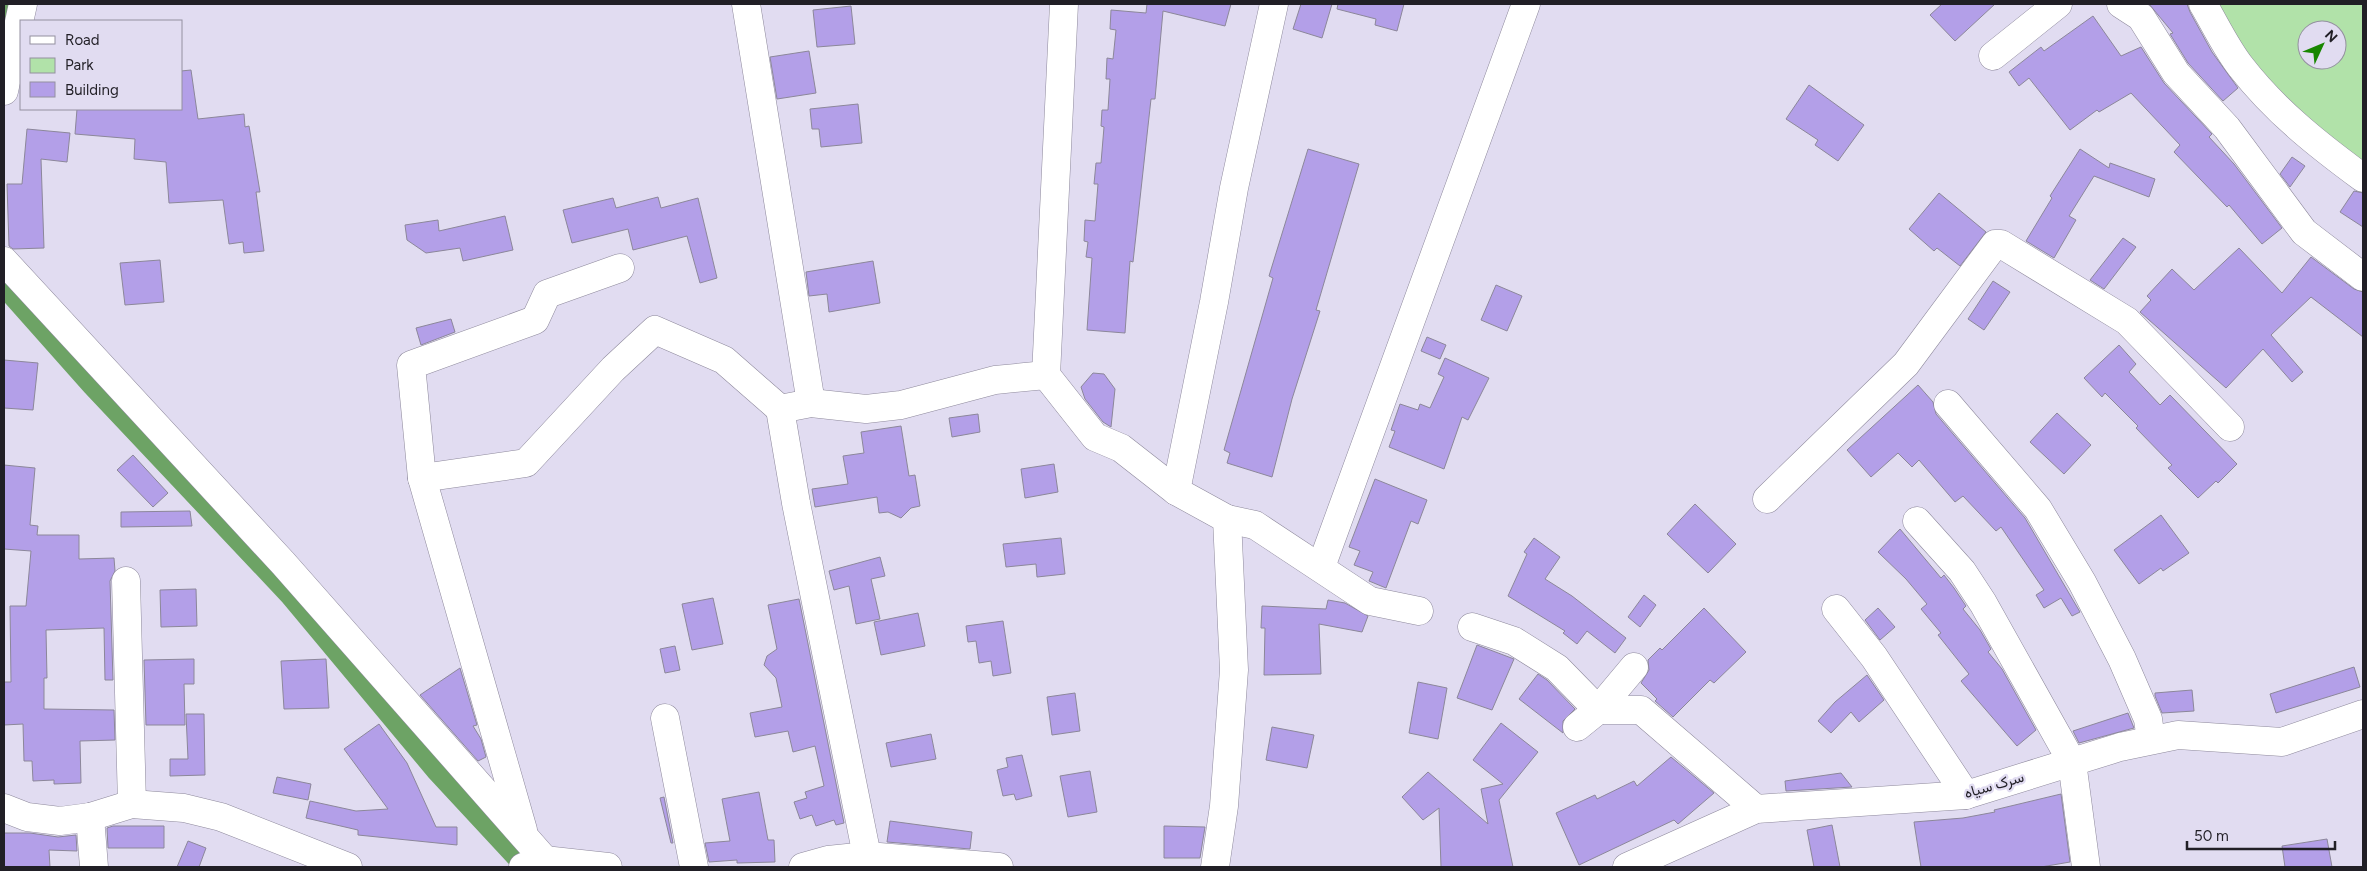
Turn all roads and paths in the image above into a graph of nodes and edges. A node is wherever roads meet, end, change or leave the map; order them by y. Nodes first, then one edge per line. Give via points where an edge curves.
1 (23, 4) edge
2 (746, 4) edge
3 (1274, 4) edge
4 (1526, 4) edge
5 (2058, 4) edge
6 (2121, 4) edge
7 (2203, 4) edge
8 (1054, 5) edge
9 (1993, 56) dead end
10 (4, 91) edge
11 (2363, 178) edge
12 (4, 261) edge
13 (620, 268) dead end
14 (2363, 277) edge
15 (1046, 375) junction
16 (811, 403) junction
17 (1948, 404) dead end
18 (780, 409) junction
19 (2230, 427) dead end
20 (422, 478) junction
21 (1176, 491) junction
22 (1767, 499) dead end
23 (1227, 519) junction
24 (1917, 521) dead end
25 (1321, 567) junction
26 (126, 580) dead end
27 (1836, 609) dead end
28 (1418, 611) dead end
29 (1472, 627) dead end
30 (1634, 667) dead end
31 (1598, 710) junction
32 (2363, 714) edge
33 (665, 718) dead end
34 (1577, 727) dead end
35 (2151, 740) junction
36 (2072, 762) junction
37 (1966, 795) junction
38 (132, 804) junction
39 (4, 808) edge
40 (1756, 809) junction
41 (90, 817) junction
42 (867, 856) junction
43 (535, 859) edge
44 (94, 867) edge
45 (348, 867) edge
46 (608, 867) edge
47 (694, 867) edge
48 (803, 867) edge
49 (999, 867) edge
50 (1215, 867) edge
51 (1627, 867) edge
52 (2086, 867) edge

1 - 10 street
2 - 16 street
3 - 21 street via 1234,188
4 - 25 street
5 - 9 street
6 - 14 street via 2141,16 2176,73 2227,128 2304,232
7 - 11 street via 2240,65 2269,100 2312,140
8 - 15 street
12 - 43 street via 283,563
13 - 20 street via 547,294 535,320 411,364
15 - 16 street via 994,380 892,406 866,409
15 - 21 street via 1095,437 1121,448
16 - 18 street
17 - 35 street via 2038,509 2082,582 2122,659 2148,719
18 - 20 street via 724,360 655,330 613,369 526,463
18 - 42 street
19 - 22 street via 2127,321 2001,244 1995,244 1906,364
20 - 43 street
21 - 23 street
23 - 25 street via 1255,525
23 - 50 street via 1234,670 1224,806
24 - 36 street via 1962,571
25 - 28 street via 1370,601
26 - 38 street
27 - 37 street via 1874,658
29 - 31 street via 1514,640 1557,668
30 - 31 street
31 - 34 street
31 - 40 street via 1641,710
32 - 35 street, سرک سیاه via 2282,742 2178,735
33 - 47 street
35 - 36 street, سرک سیاه via 2120,746
36 - 37 street, سرک سیاه
36 - 52 street
37 - 40 street, سرک سیاه
38 - 41 street
38 - 45 street via 184,808 221,817
39 - 41 street via 27,817 60,821
40 - 51 street, سرک سیاه
41 - 44 street
42 - 48 street via 828,860
42 - 49 street
43 - 46 street

